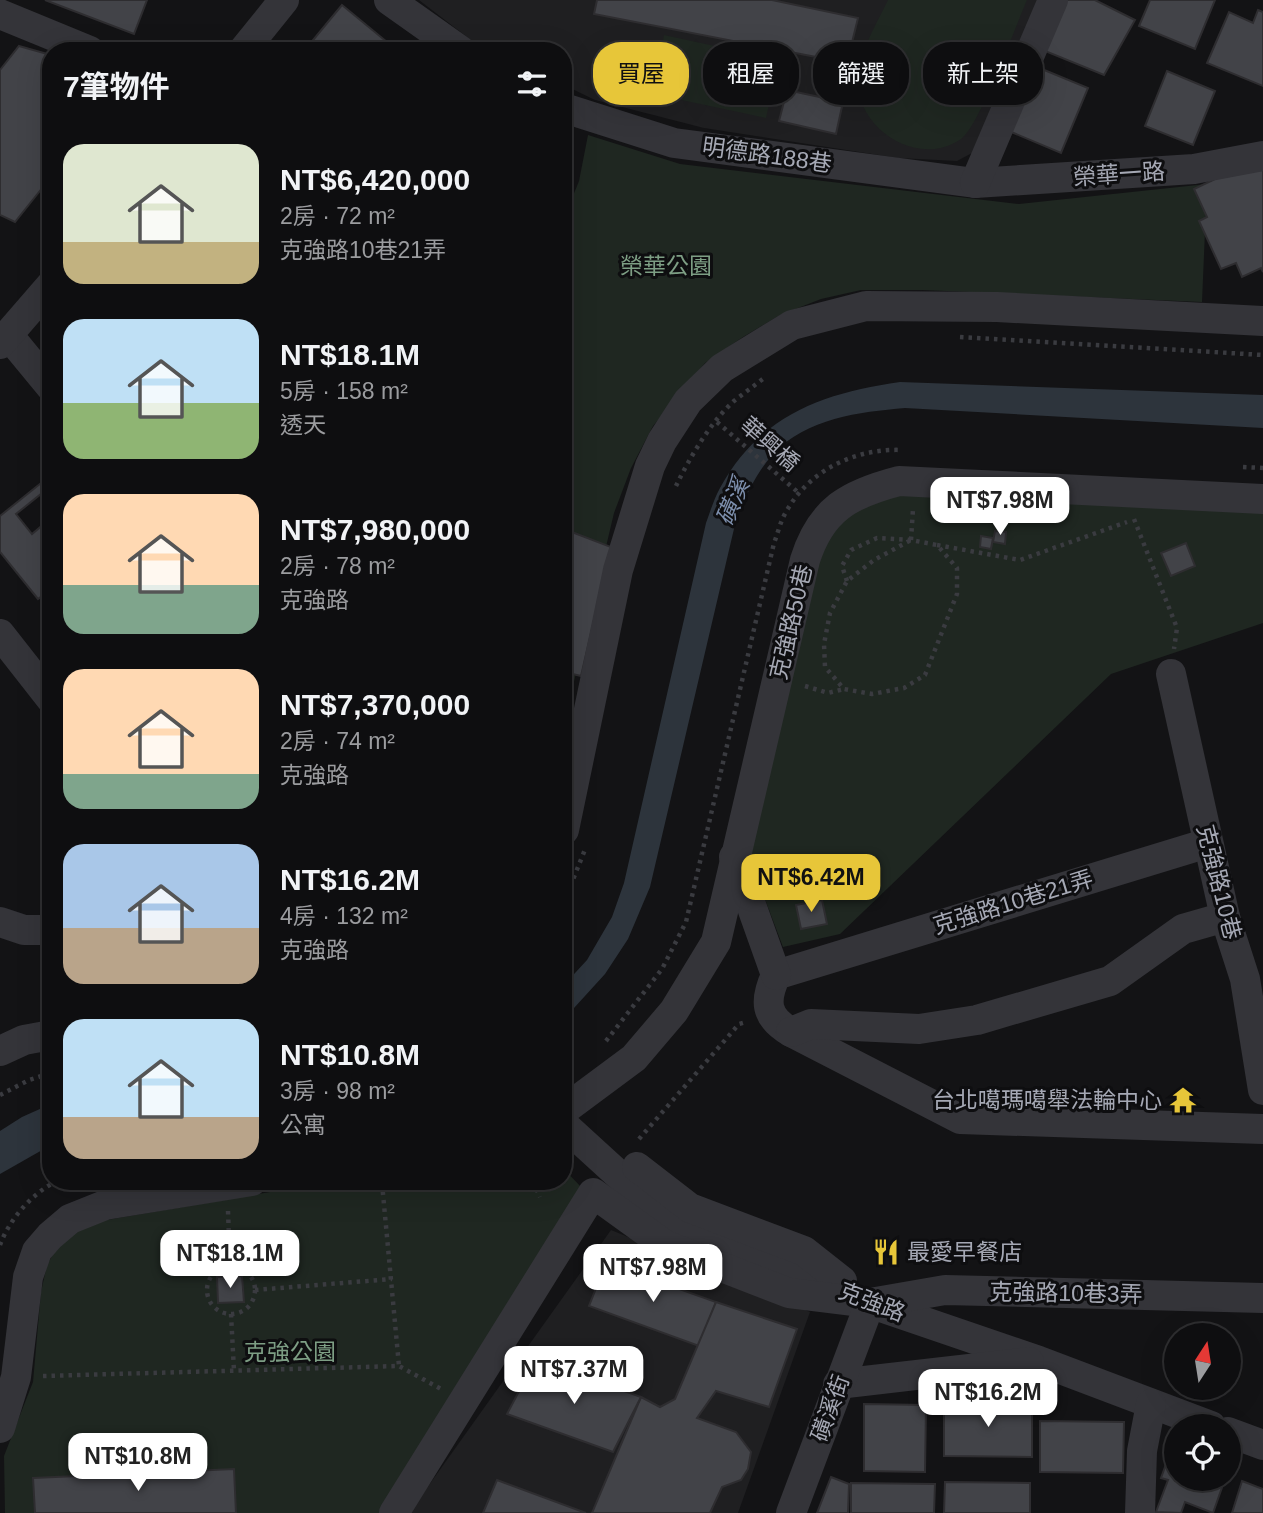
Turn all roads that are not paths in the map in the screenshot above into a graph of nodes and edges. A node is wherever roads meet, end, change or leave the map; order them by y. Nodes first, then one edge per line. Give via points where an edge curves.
1 (284, 0) edge
2 (389, 0) edge
3 (1053, 0) edge
4 (0, 14) edge
5 (68, 42) edge
6 (250, 42) edge
7 (448, 42) edge
8 (572, 111) edge
9 (1263, 156) edge
10 (975, 183) junction
11 (42, 296) edge
12 (1263, 321) edge
13 (5, 340) edge
14 (42, 378) edge
15 (1263, 499) edge
16 (1, 636) edge
17 (1171, 674) road end
18 (42, 688) edge
19 (574, 718) edge
20 (572, 756) edge
21 (1208, 843) junction
22 (734, 856) junction
23 (1225, 916) junction
24 (0, 922) edge
25 (42, 930) edge
26 (776, 975) junction
27 (1254, 978) edge
28 (780, 1023) junction
29 (42, 1037) edge
30 (0, 1051) edge
31 (1263, 1090) edge
32 (572, 1104) edge
33 (1263, 1129) edge
34 (572, 1132) edge
35 (616, 1151) road end
36 (197, 1190) edge
37 (1263, 1298) edge
38 (870, 1303) junction
39 (1039, 1361) junction
40 (838, 1384) junction
41 (1151, 1404) junction
42 (1179, 1414) edge
43 (0, 1428) edge
44 (1241, 1437) edge
45 (1263, 1445) edge
46 (394, 1513) edge
47 (791, 1513) edge
48 (1140, 1513) edge

1 - 6 street
2 - 7 street
3 - 10 street
4 - 5 street
8 - 10 street, 明德路188巷 via 674,143
9 - 10 street, 榮華一路 via 1194,169
11 - 13 street
12 - 19 street via 997,307 866,306 792,325 722,368 688,401 662,441 650,466
13 - 14 street
15 - 22 street, 克強路50巷 via 1139,511 899,481 844,501 825,517 810,543
16 - 18 street
17 - 21 street, 克強路10巷
19 - 20 street
21 - 23 street, 克強路10巷
21 - 26 street, 克強路10巷21弄
22 - 26 street
22 - 32 street, 克強路50巷 via 716,942 674,1012 634,1058
23 - 27 street, 克強路10巷
23 - 28 street via 1183,929 1110,981 977,1020 919,1029
24 - 25 street
26 - 28 street via 768,992
27 - 31 street, 克強路10巷
28 - 33 street via 960,1119
29 - 30 street
34 - 38 street, 克強路 via 656,1209 684,1227
35 - 38 street via 690,1208 804,1251
36 - 43 street via 105,1205 70,1219 37,1251 28,1277 16,1377
37 - 38 street, 克強路10巷3弄 via 945,1290
38 - 39 street, 克強路
38 - 40 street, 磺溪街
38 - 46 street via 789,1293 665,1245 593,1192
39 - 40 street
39 - 41 street, 克強路
40 - 47 street, 磺溪街
41 - 42 street, 克強路
41 - 48 street via 1142,1451
44 - 45 street

